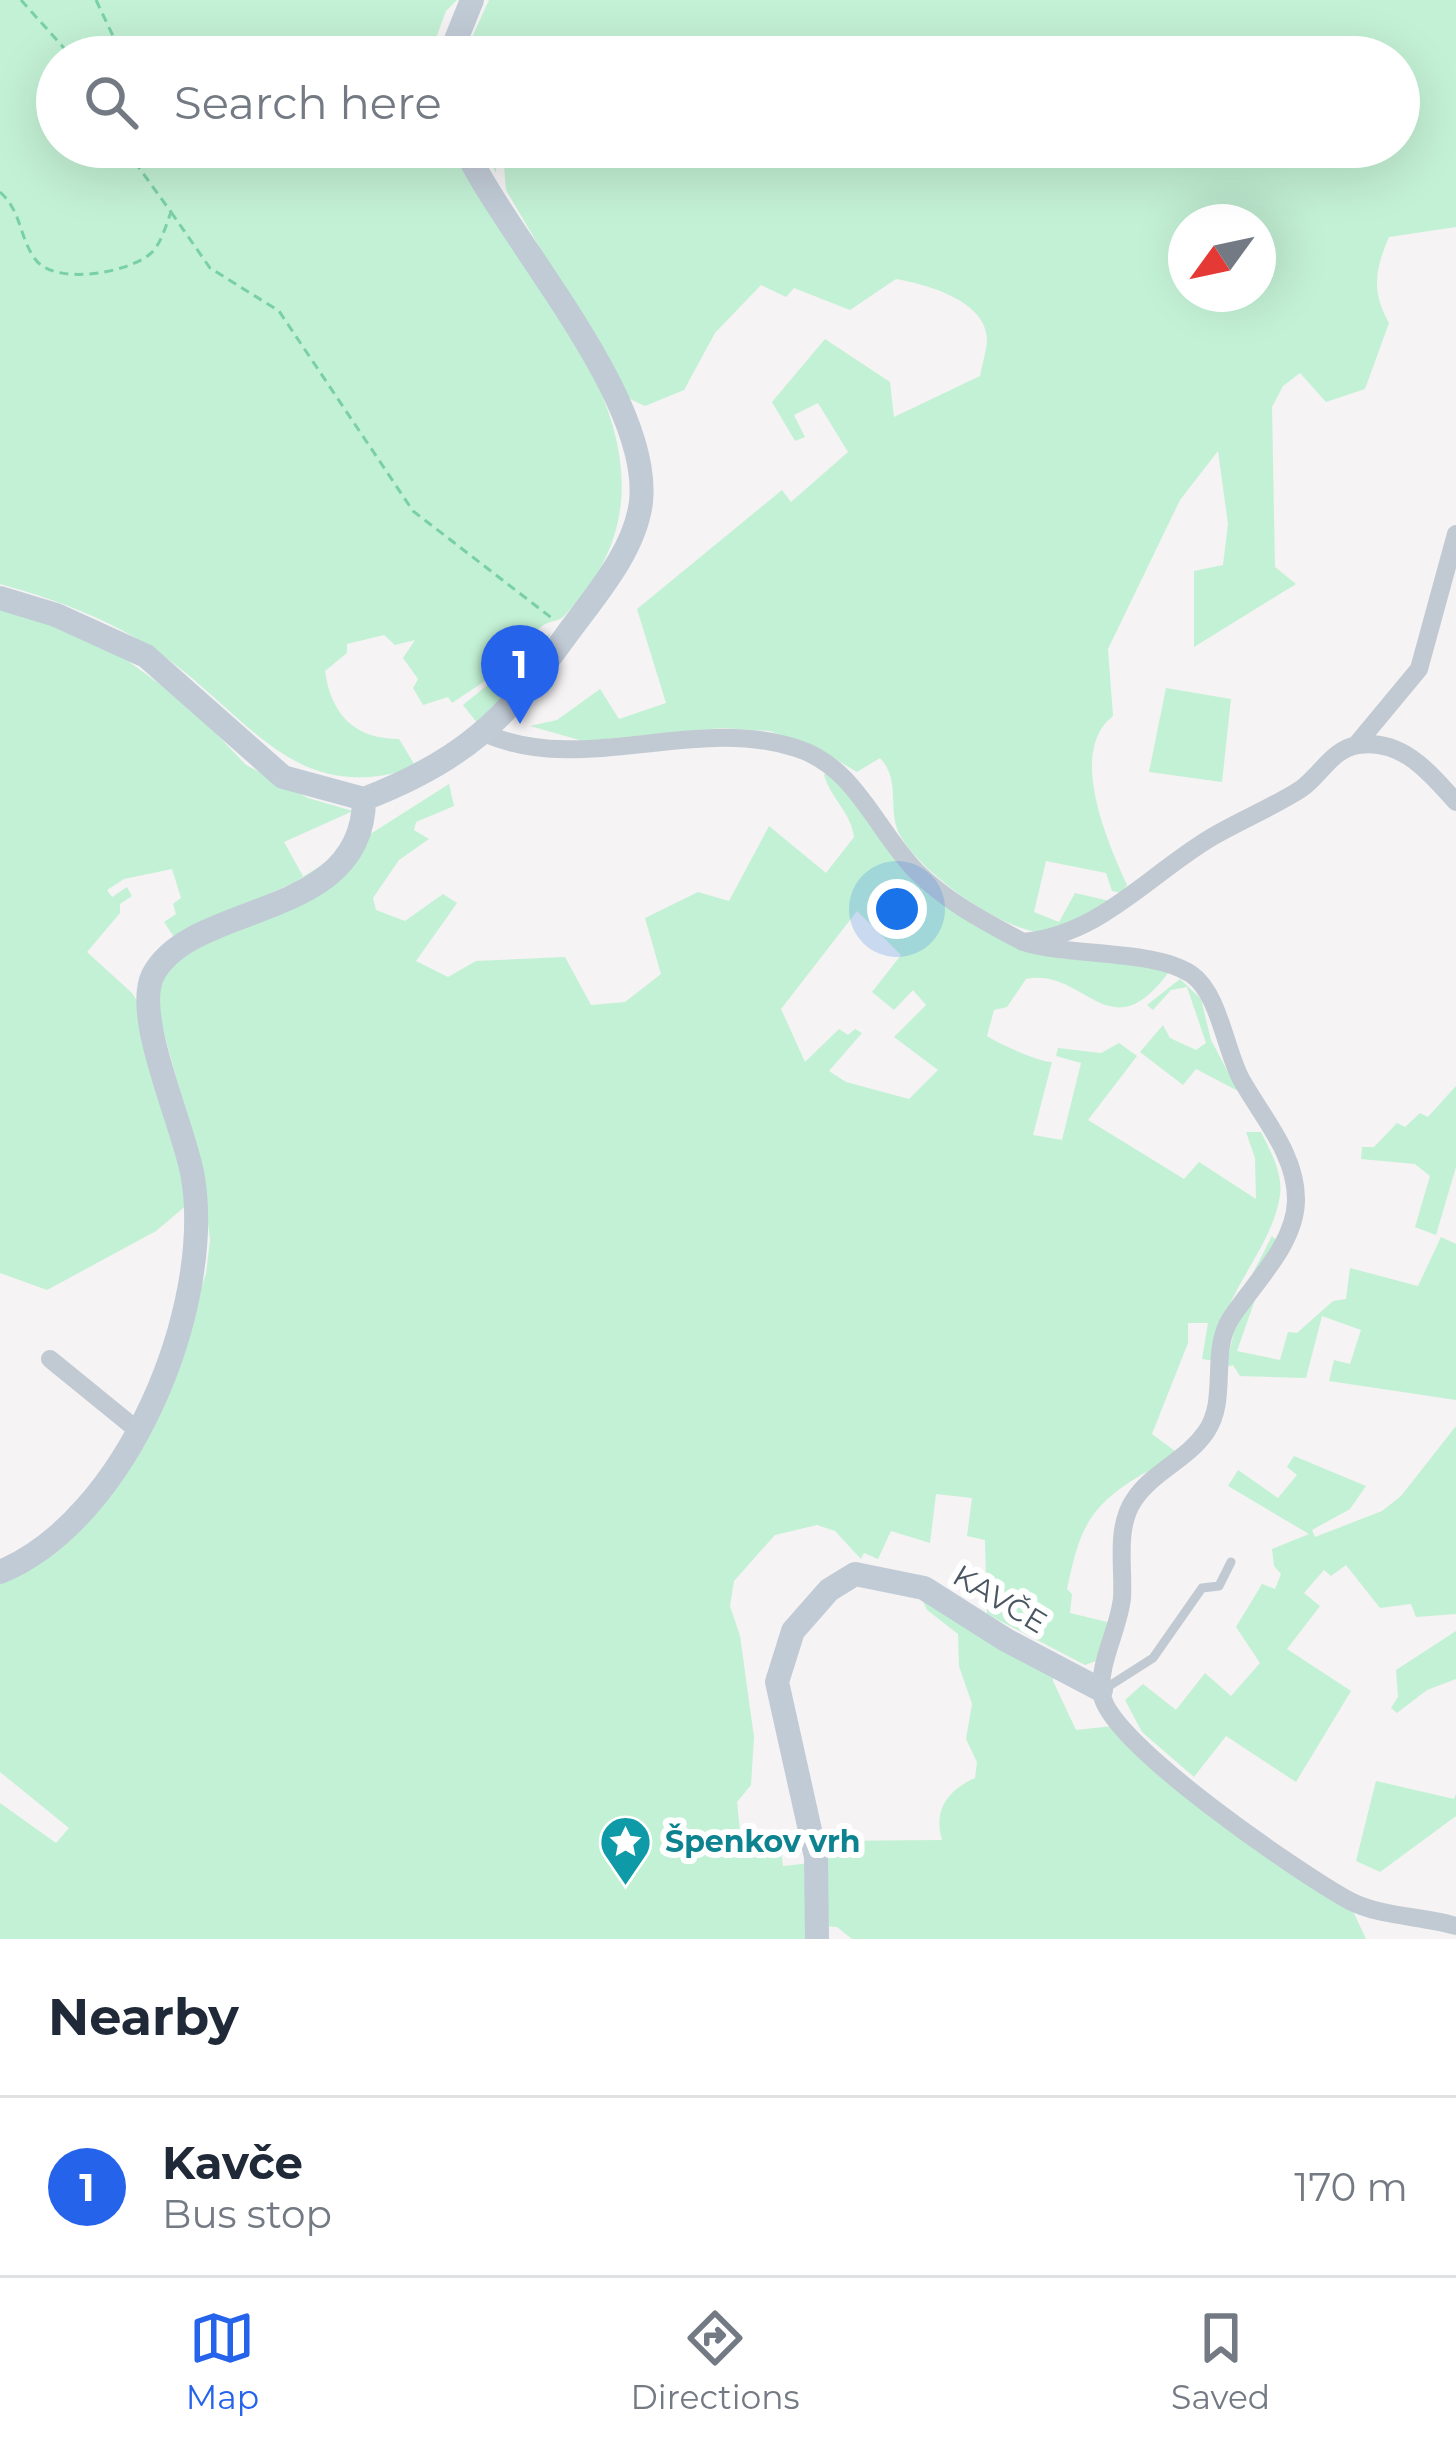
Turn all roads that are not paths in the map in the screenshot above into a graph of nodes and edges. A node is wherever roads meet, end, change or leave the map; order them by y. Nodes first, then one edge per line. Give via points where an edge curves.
1 (472, 0) edge
2 (457, 36) edge
3 (477, 168) edge
4 (1456, 534) edge
5 (0, 598) edge
6 (487, 734) junction
7 (1356, 745) junction
8 (364, 799) junction
9 (1456, 802) edge
10 (1023, 942) junction
11 (50, 1359) dead end
12 (136, 1429) junction
13 (1231, 1562) dead end
14 (0, 1573) edge
15 (1101, 1690) junction
16 (1456, 1926) edge
17 (817, 1939) edge

1 - 2 street
3 - 6 street via 610,384 631,439 641,502 611,573
4 - 7 street via 1419,669
5 - 8 street via 146,656 283,777
6 - 8 street via 455,758
6 - 10 street via 534,748 723,736 797,748 848,781 939,892
7 - 9 street via 1411,755
7 - 10 street via 1083,928
8 - 12 street via 359,840 327,874 276,908 206,933 152,976 149,1010 193,1176 196,1272 178,1336
10 - 15 street via 1193,975 1207,990 1229,1056 1296,1186 1296,1208 1276,1254 1223,1338 1208,1430 1133,1501
11 - 12 street
12 - 14 street via 82,1515 52,1544
13 - 15 lane via 1219,1586 1202,1588 1153,1658
15 - 16 street via 1131,1741 1257,1840 1349,1900
15 - 17 street, KAVČE via 924,1588 855,1574 829,1591 794,1631 777,1682 816,1857

